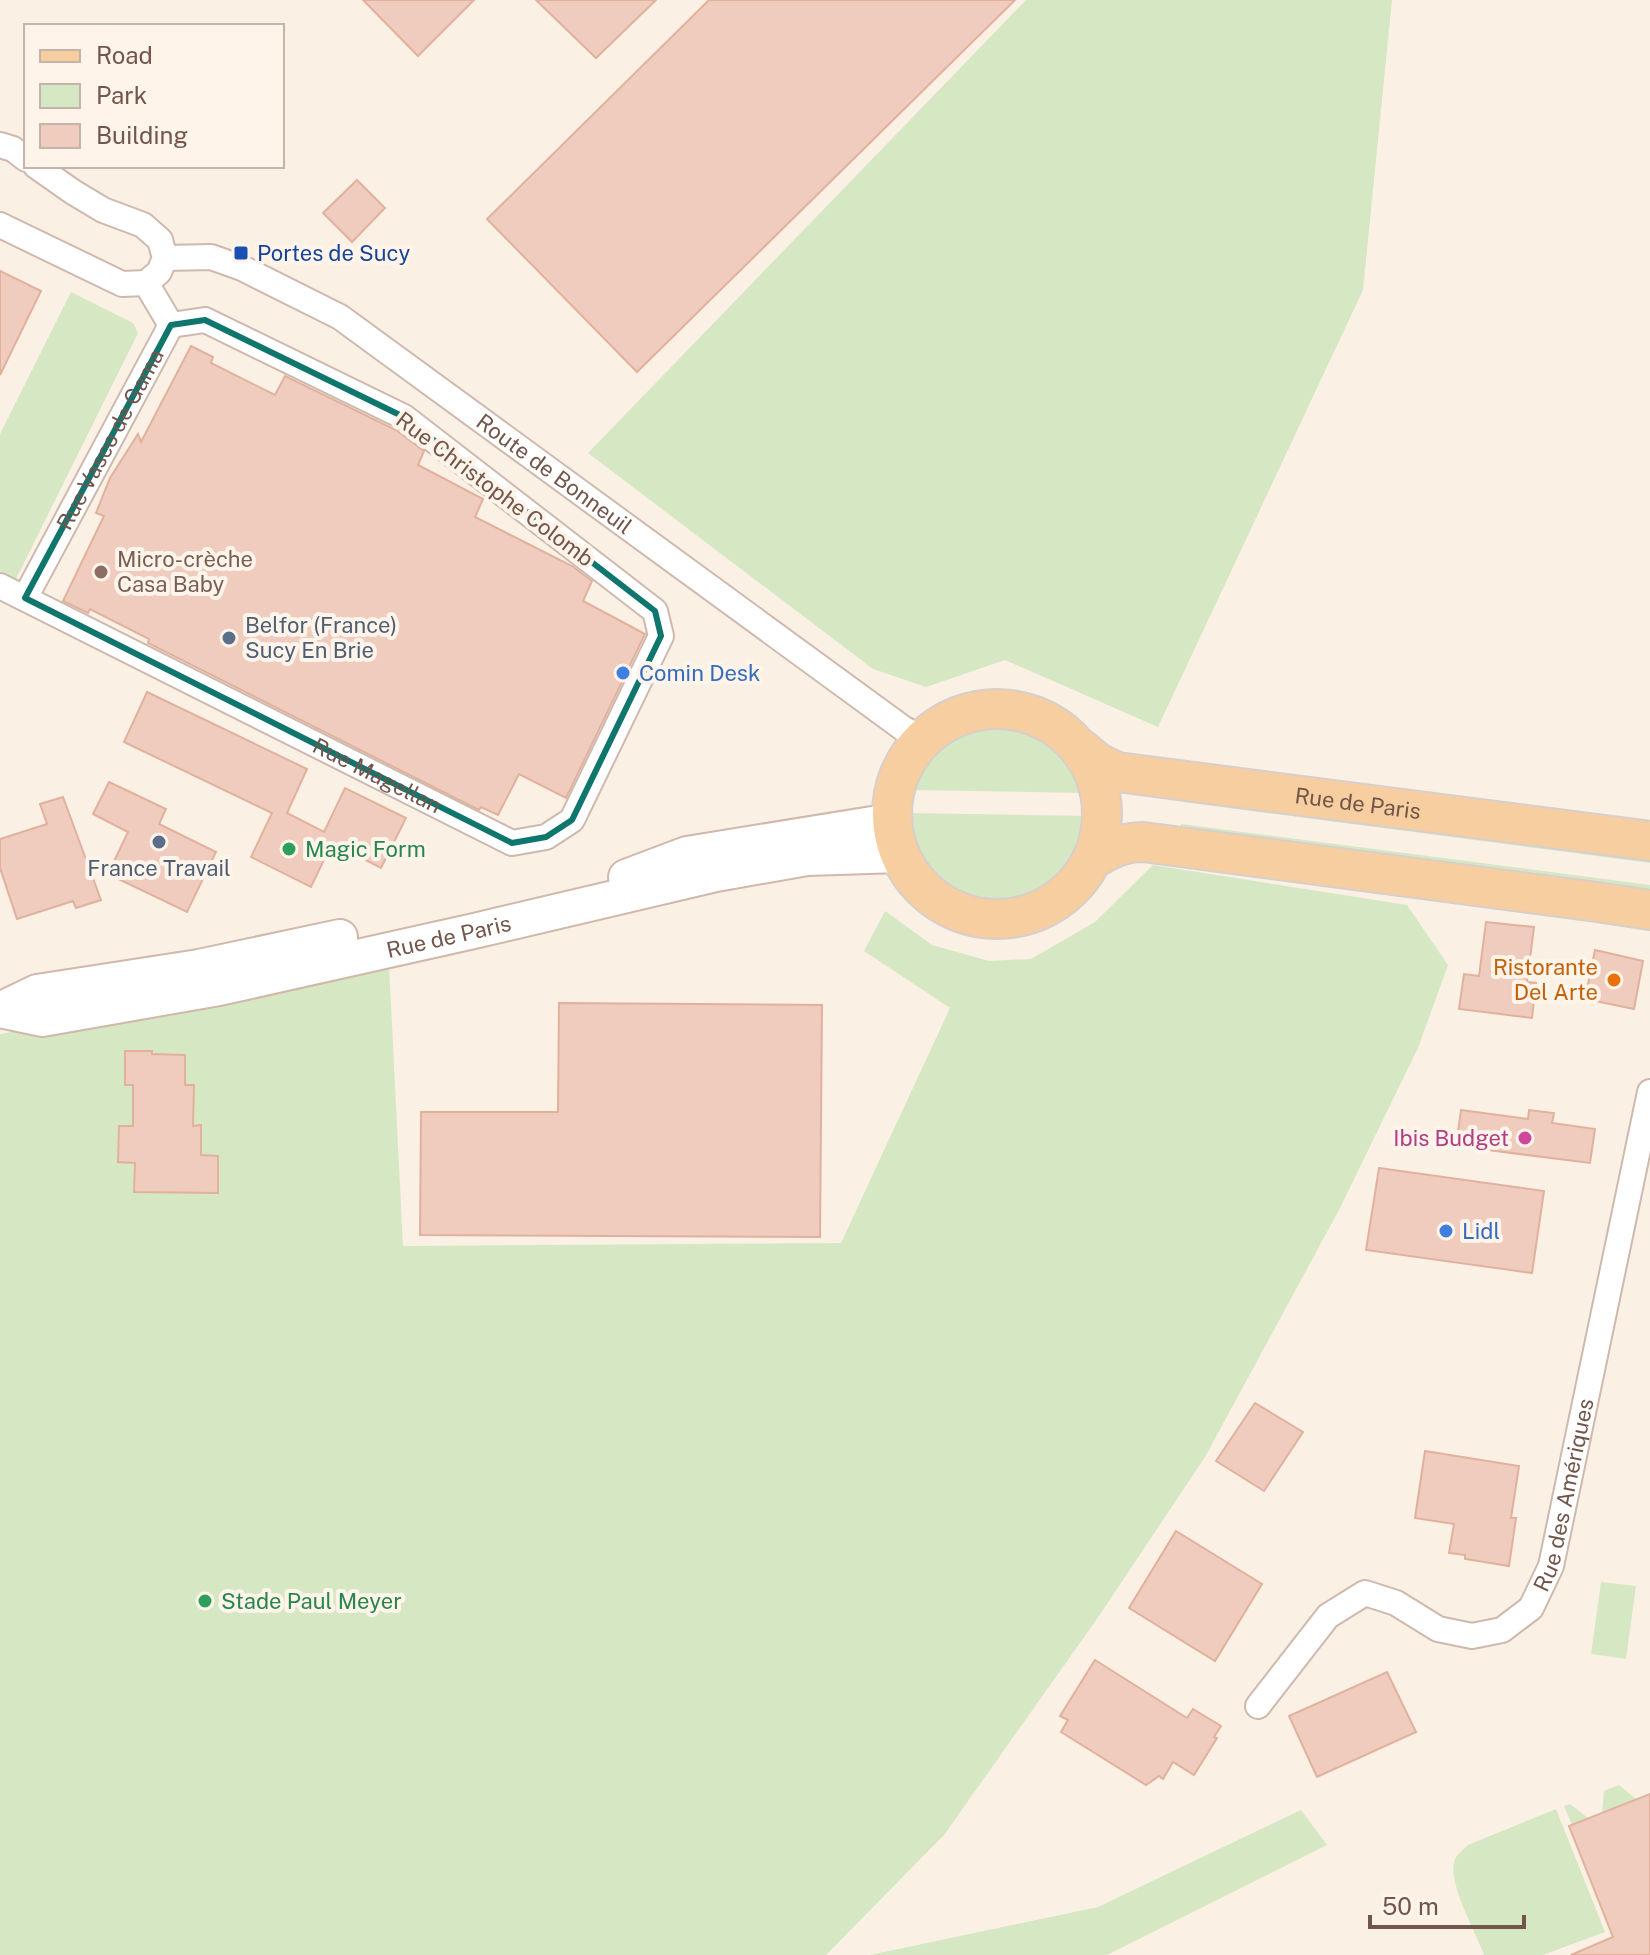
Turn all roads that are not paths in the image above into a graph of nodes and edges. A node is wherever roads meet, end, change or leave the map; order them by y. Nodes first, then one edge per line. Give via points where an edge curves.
1 (0, 145) edge
2 (24, 157) edge
3 (39, 168) edge
4 (0, 225) edge
5 (165, 258) junction
6 (146, 283) junction
7 (171, 325) junction
8 (0, 586) edge
9 (25, 598) junction
10 (661, 636) joint
11 (923, 738) junction
12 (1081, 749) junction
13 (895, 838) junction
14 (1647, 840) edge
15 (1093, 859) junction
16 (1650, 910) edge
17 (0, 1010) edge
18 (1650, 1092) edge
19 (1258, 1706) dead end

1 - 2 street
3 - 5 street via 103,210 143,225 160,240
4 - 6 street via 122,284
5 - 6 street
5 - 11 street, Route de Bonneuil via 211,257 340,317
6 - 7 street, Rue Vasco de Gama
7 - 9 street, Rue Vasco de Gama
7 - 10 street, Rue Christophe Colomb via 205,320 404,417 655,611
8 - 9 street, Rue Magellan
9 - 10 street, Rue Magellan via 512,843 546,837 572,820
11 - 12 main road via 956,717 1005,709 1037,716
11 - 13 main road via 897,778 892,800
12 - 14 main road, Rue de Paris via 1117,772
12 - 15 main road via 1096,775 1103,804
13 - 15 main road via 915,882 938,902 965,915 995,920 1025,916 1053,904
13 - 17 main road, Rue de Paris via 219,988 42,1019
15 - 16 main road via 1119,845 1143,842
18 - 19 street, Rue des Amériques via 1551,1566 1531,1608 1502,1630 1472,1636 1438,1629 1396,1603 1365,1593 1328,1616

